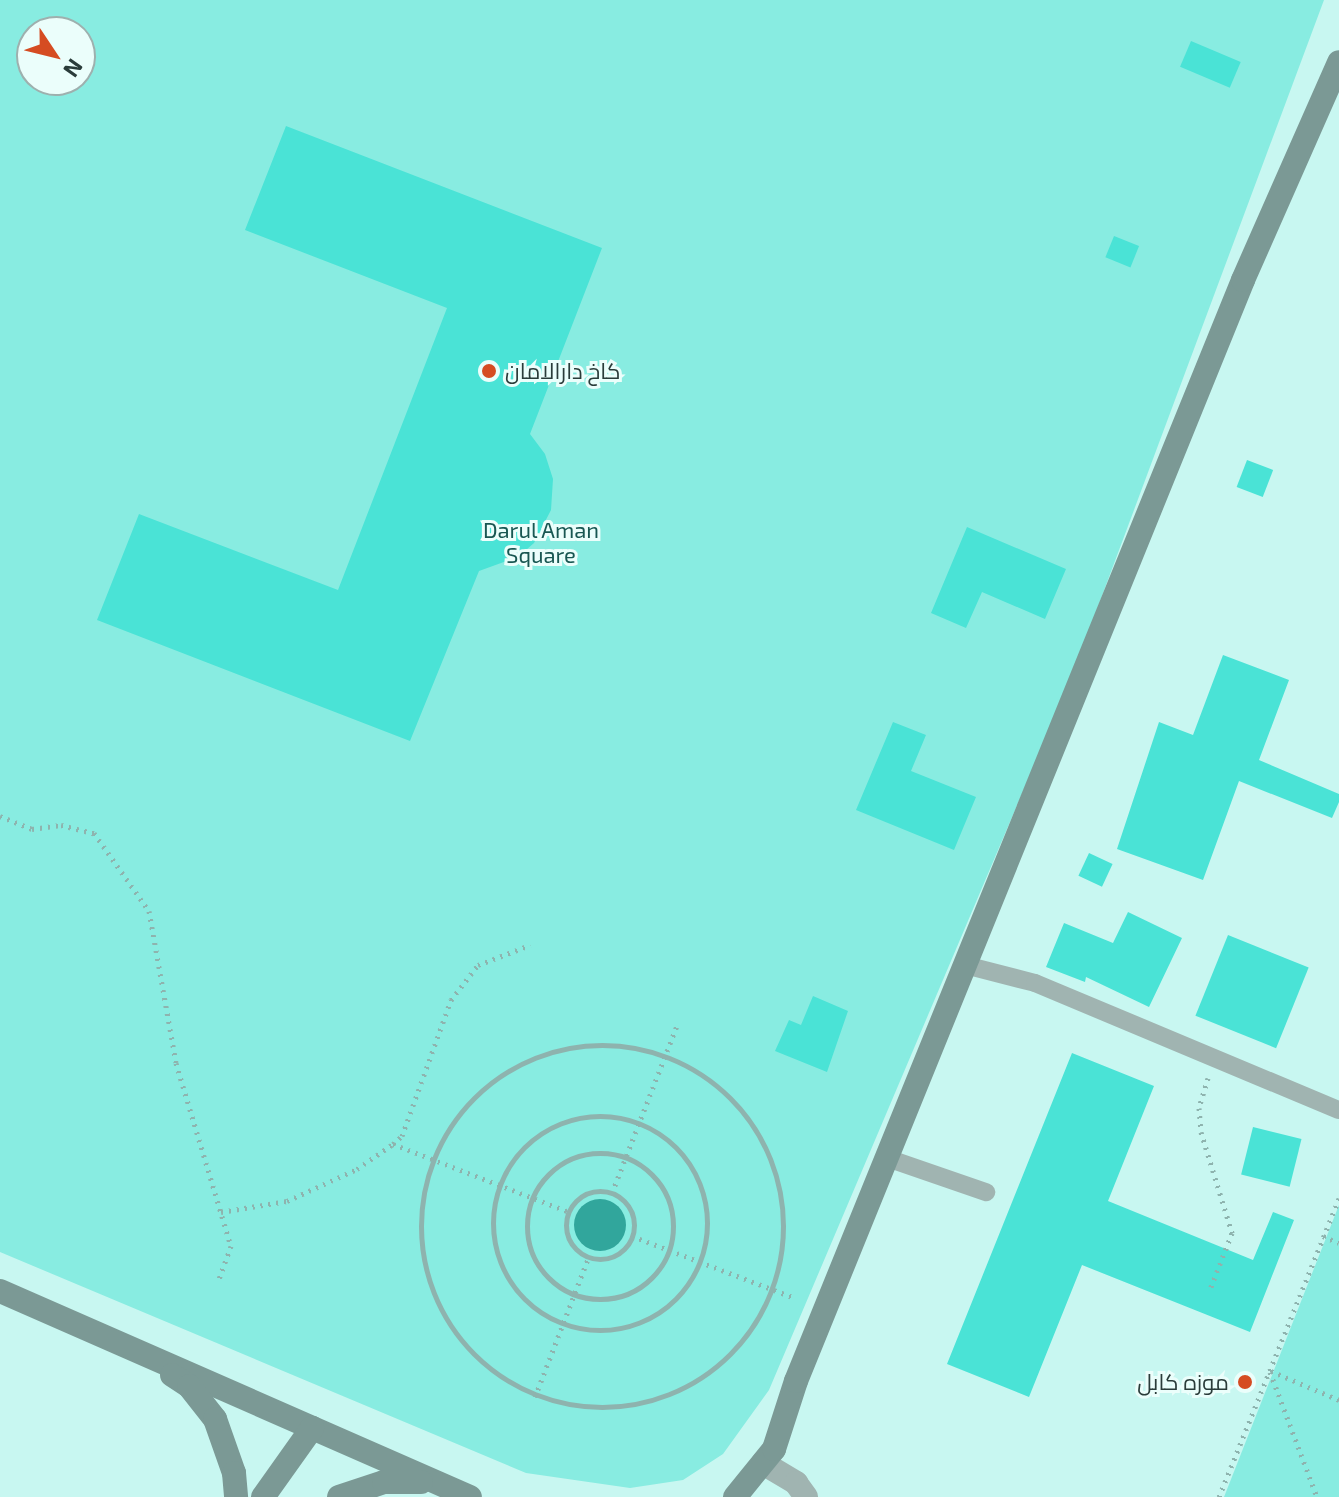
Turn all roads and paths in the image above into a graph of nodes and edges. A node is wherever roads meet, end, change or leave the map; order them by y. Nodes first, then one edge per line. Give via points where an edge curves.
1 (1339, 62) edge
2 (0, 816) edge
3 (530, 945) dead end
4 (965, 965) junction
5 (678, 1023) dead end
6 (665, 1055) junction
7 (1214, 1058) junction
8 (1339, 1110) edge
9 (637, 1123) junction
10 (393, 1144) junction
11 (624, 1157) junction
12 (887, 1158) junction
13 (434, 1160) junction
14 (500, 1186) junction
15 (986, 1192) dead end
16 (612, 1193) junction
17 (533, 1198) junction
18 (1339, 1198) edge
19 (221, 1212) junction
20 (569, 1212) junction
21 (632, 1236) junction
22 (1323, 1236) junction
23 (1339, 1243) edge
24 (668, 1250) junction
25 (589, 1256) junction
26 (700, 1262) junction
27 (219, 1279) dead end
28 (771, 1289) junction
29 (0, 1291) edge
30 (1209, 1292) dead end
31 (574, 1293) junction
32 (793, 1297) dead end
33 (563, 1323) junction
34 (130, 1348) junction
35 (1270, 1371) junction
36 (535, 1397) junction
37 (1339, 1400) edge
38 (312, 1428) junction
39 (763, 1463) junction
40 (433, 1482) junction
41 (236, 1497) edge
42 (263, 1497) edge
43 (339, 1497) edge
44 (470, 1497) edge
45 (735, 1497) edge
46 (806, 1497) edge
47 (1219, 1497) edge
48 (1317, 1497) edge

1 - 4 main road via 1243,280
2 - 19 path via 32,829 61,825 94,833 149,911 176,1063
3 - 10 path via 478,965 451,1000 402,1136
4 - 7 lane via 1035,983
4 - 12 main road
5 - 6 path
6 - 9 path
6 - 13 path via 596,1043 535,1056 482,1088 442,1137
6 - 28 path via 708,1076 748,1115 774,1163 785,1218
7 - 8 lane
7 - 30 path via 1199,1108 1201,1132 1232,1233
9 - 11 path
9 - 14 path via 613,1117 576,1119 542,1133 515,1157
9 - 26 path via 672,1143 693,1169 706,1221
10 - 13 path
10 - 19 path via 357,1169 287,1201
11 - 16 path
11 - 17 path via 580,1155 558,1166
11 - 24 path via 648,1170 663,1188 672,1210
12 - 15 lane
12 - 39 main road
13 - 14 path
13 - 36 path via 422,1196 421,1258 442,1317 482,1365
14 - 17 path
14 - 33 path via 493,1226 499,1262 518,1293 545,1317
16 - 20 path via 588,1193
16 - 21 path via 633,1214
17 - 20 path
17 - 31 path via 527,1229 532,1252 544,1273
18 - 22 path
19 - 27 path via 231,1246
20 - 25 path via 570,1240
21 - 24 path
21 - 25 path via 618,1254
22 - 23 path
22 - 35 path
24 - 26 path
24 - 31 path via 652,1277 632,1292 609,1298
25 - 31 path
26 - 28 path
26 - 33 path via 680,1295 651,1318 616,1330
28 - 32 path
28 - 36 path via 756,1325 714,1371 659,1400 597,1409
29 - 34 main road
31 - 33 path
33 - 36 path
34 - 38 main road
34 - 41 main road via 189,1386 215,1419 234,1473
35 - 37 path
35 - 47 path
35 - 48 path
38 - 40 main road
38 - 42 main road
39 - 45 main road
39 - 46 street via 796,1483
40 - 43 main road via 384,1482
40 - 44 main road

